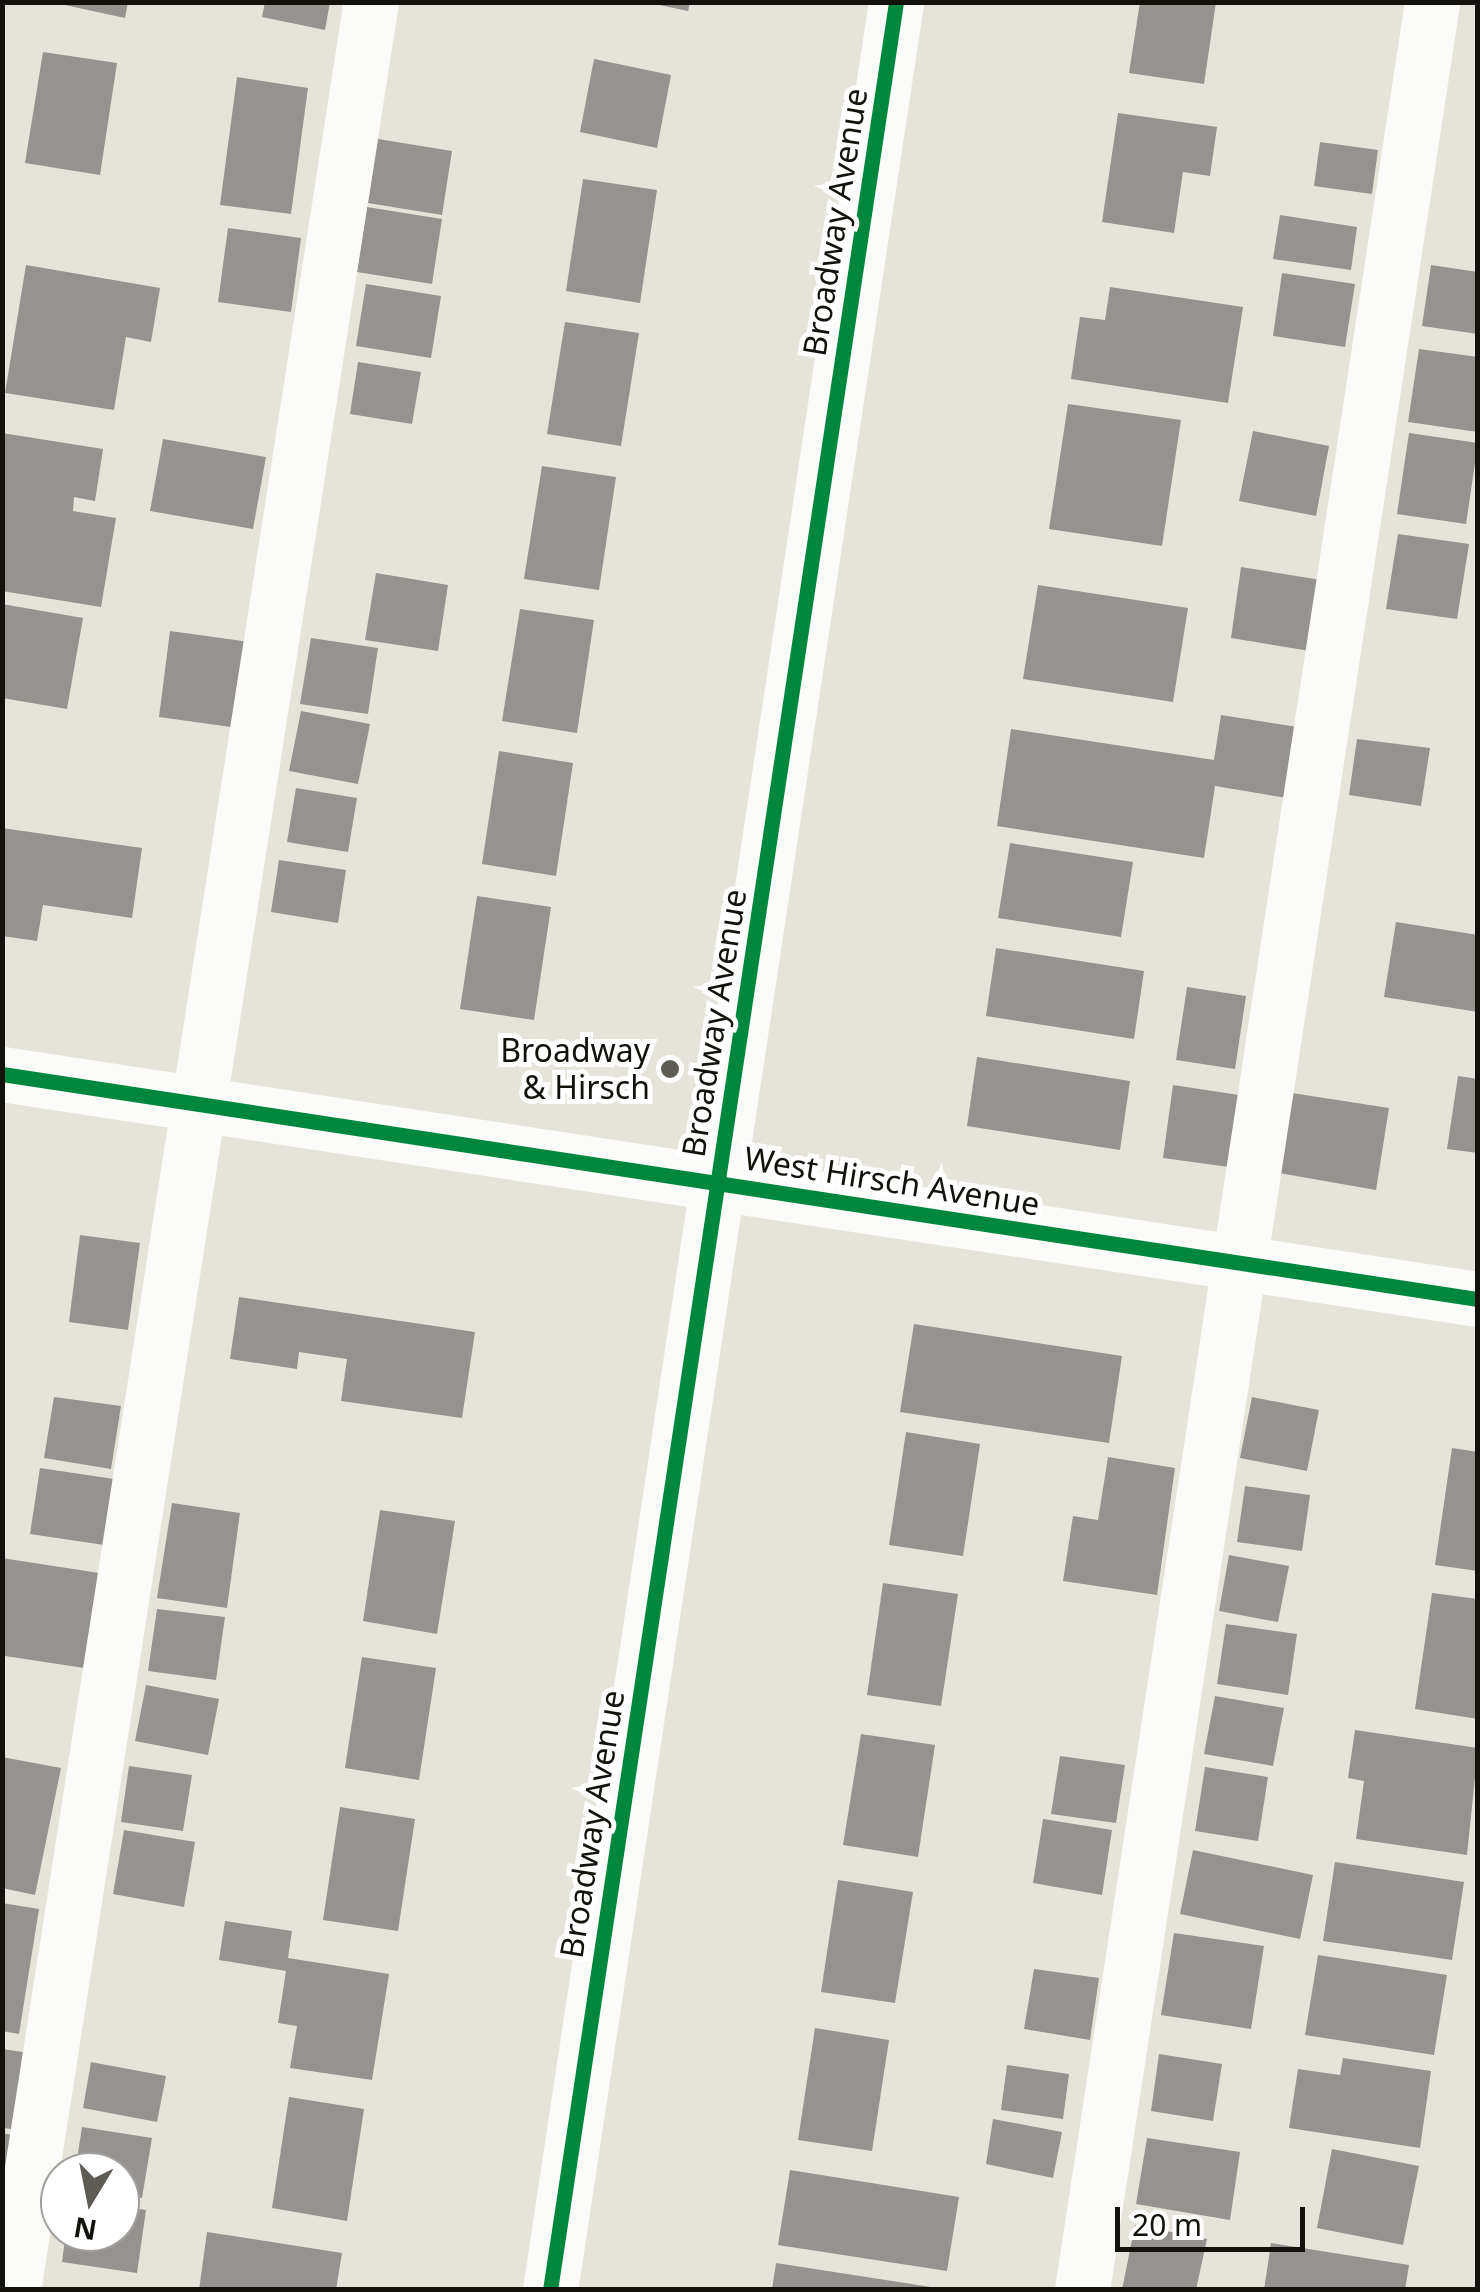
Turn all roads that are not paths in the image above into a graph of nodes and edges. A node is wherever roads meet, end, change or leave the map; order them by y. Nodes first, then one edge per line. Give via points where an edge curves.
1 (372, 2) edge
2 (896, 2) edge
3 (1432, 2) edge
4 (2, 1074) edge
5 (196, 1104) junction
6 (718, 1183) junction
7 (1239, 1262) junction
8 (1478, 1298) edge
9 (13, 2290) edge
10 (550, 2290) edge
11 (1082, 2290) edge

1 - 5 street
2 - 6 street, Broadway Avenue
3 - 7 street
4 - 5 street, West Hirsch Avenue
5 - 6 street, West Hirsch Avenue
5 - 9 street
6 - 7 street, West Hirsch Avenue
6 - 10 street, Broadway Avenue
7 - 8 street, West Hirsch Avenue
7 - 11 street

